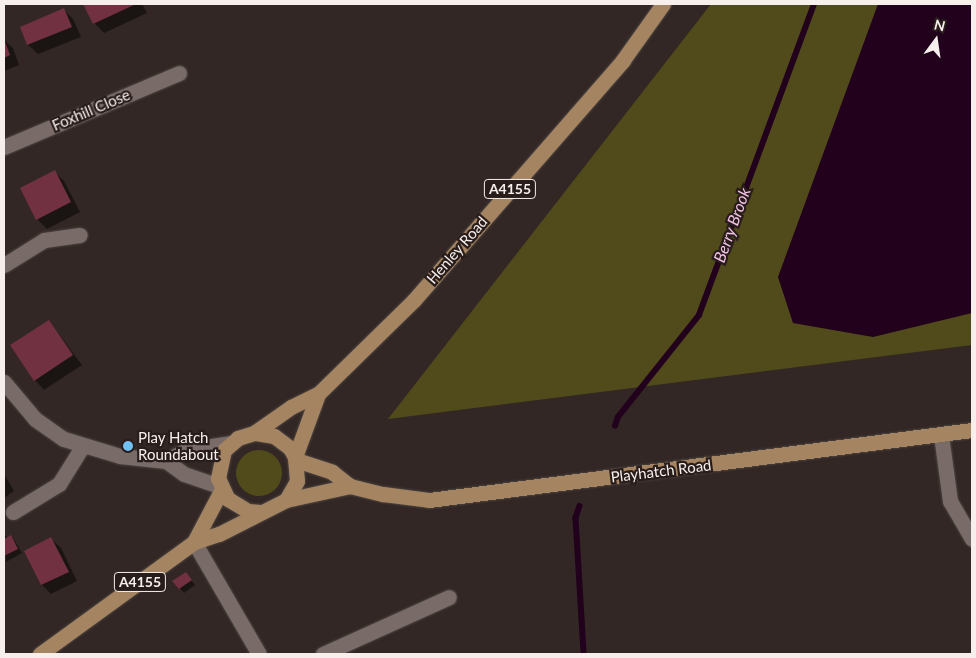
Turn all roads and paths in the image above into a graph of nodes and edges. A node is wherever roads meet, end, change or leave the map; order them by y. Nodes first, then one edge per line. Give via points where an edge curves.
1 (663, 4) edge
2 (179, 73) dead end
3 (4, 148) edge
4 (80, 236) dead end
5 (4, 265) edge
6 (4, 382) edge
7 (318, 394) junction
8 (972, 430) edge
9 (254, 433) junction
10 (941, 435) junction
11 (231, 443) junction
12 (82, 447) junction
13 (295, 459) junction
14 (166, 461) junction
15 (350, 486) junction
16 (221, 488) junction
17 (286, 500) junction
18 (14, 512) dead end
19 (260, 512) junction
20 (972, 539) edge
21 (194, 542) junction
22 (449, 597) dead end
23 (40, 654) edge
24 (258, 654) edge
25 (323, 654) edge

1 - 7 main road, Henley Road / A4155 via 623,60 414,300
2 - 3 street, Foxhill Close
4 - 5 street via 44,240
6 - 12 street via 35,419
7 - 9 main road, Henley Road / A4155 via 291,407
7 - 13 main road, Henley Road / A4155
8 - 10 main road, Playhatch Road
9 - 11 main road
9 - 13 main road via 274,436 290,448
10 - 15 main road, Playhatch Road via 429,500
10 - 20 street via 950,501
11 - 14 street via 186,450
11 - 16 main road via 218,468
12 - 14 street via 120,456
12 - 18 street via 60,484
13 - 15 main road, Playhatch Road via 326,470
13 - 17 main road via 296,481
14 - 16 street via 184,474
15 - 17 main road, Playhatch Road
16 - 19 main road via 237,506
16 - 21 main road, A4155
17 - 19 main road
19 - 21 main road, A4155 via 219,534
21 - 23 main road, A4155
21 - 24 street
22 - 25 street

